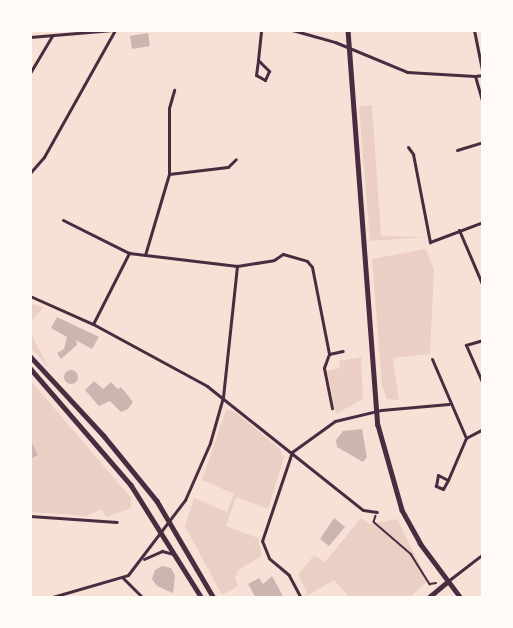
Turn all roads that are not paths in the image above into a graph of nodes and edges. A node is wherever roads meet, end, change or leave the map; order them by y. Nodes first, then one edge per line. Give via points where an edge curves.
1 (114, 30) edge
2 (261, 30) edge
3 (292, 30) edge
4 (348, 30) edge
5 (474, 30) edge
6 (52, 36) junction
7 (30, 37) edge
8 (349, 48) junction
9 (258, 60) junction
10 (30, 73) edge
11 (483, 75) edge
12 (475, 76) junction
13 (174, 90) dead end
14 (483, 104) edge
15 (483, 142) edge
16 (408, 147) dead end
17 (457, 150) dead end
18 (236, 159) dead end
19 (30, 173) edge
20 (170, 174) junction
21 (63, 220) dead end
22 (483, 222) edge
23 (459, 230) junction
24 (129, 253) junction
25 (145, 255) junction
26 (237, 266) junction
27 (483, 286) edge
28 (30, 296) edge
29 (93, 324) junction
30 (483, 340) edge
31 (343, 351) dead end
32 (329, 354) junction
33 (30, 356) edge
34 (432, 359) dead end
35 (30, 368) edge
36 (483, 383) edge
37 (224, 397) junction
38 (449, 404) junction
39 (332, 408) dead end
40 (376, 412) junction
41 (483, 429) edge
42 (466, 438) junction
43 (292, 452) junction
44 (448, 480) junction
45 (377, 512) road end
46 (30, 516) edge
47 (171, 520) junction
48 (117, 522) dead end
49 (163, 532) junction
50 (483, 554) edge
51 (177, 556) junction
52 (142, 560) junction
53 (123, 578) junction
54 (447, 582) junction
55 (49, 598) edge
56 (143, 598) edge
57 (202, 598) edge
58 (214, 598) edge
59 (301, 598) edge
60 (428, 598) edge
61 (461, 598) edge

1 - 6 street
1 - 19 street via 44,157
2 - 9 street
3 - 8 street
4 - 8 main road
5 - 11 street
6 - 7 street
6 - 10 street
8 - 12 street via 407,72
8 - 40 main road
9 - 9 street via 269,71 265,80 256,75
11 - 12 street
12 - 14 street
13 - 20 street via 169,108
15 - 17 street
16 - 23 street via 413,154 430,242
18 - 20 street via 228,167
20 - 25 street
21 - 24 street
22 - 23 street
23 - 27 street
24 - 25 street
24 - 29 street
25 - 26 street
26 - 32 street via 274,260 283,254 309,263
26 - 37 street
28 - 29 street
29 - 37 street
30 - 36 street via 466,345
31 - 32 street
32 - 39 street via 324,368
33 - 47 main road via 119,453
34 - 38 street
35 - 49 main road via 131,485
37 - 43 street
37 - 47 street via 210,443 185,500
38 - 40 street
38 - 42 street
40 - 43 street via 335,421
40 - 54 main road via 386,462 402,510
41 - 42 street
42 - 44 street
43 - 45 street via 363,510
43 - 59 street via 262,541 269,558 289,574
44 - 44 street via 443,489 436,486 438,475
46 - 48 street
47 - 49 street
47 - 58 main road
49 - 51 main road
49 - 52 street
50 - 54 street
51 - 52 street via 162,551
51 - 57 main road
52 - 53 street
53 - 55 street
53 - 56 street
54 - 60 main road
54 - 61 main road

